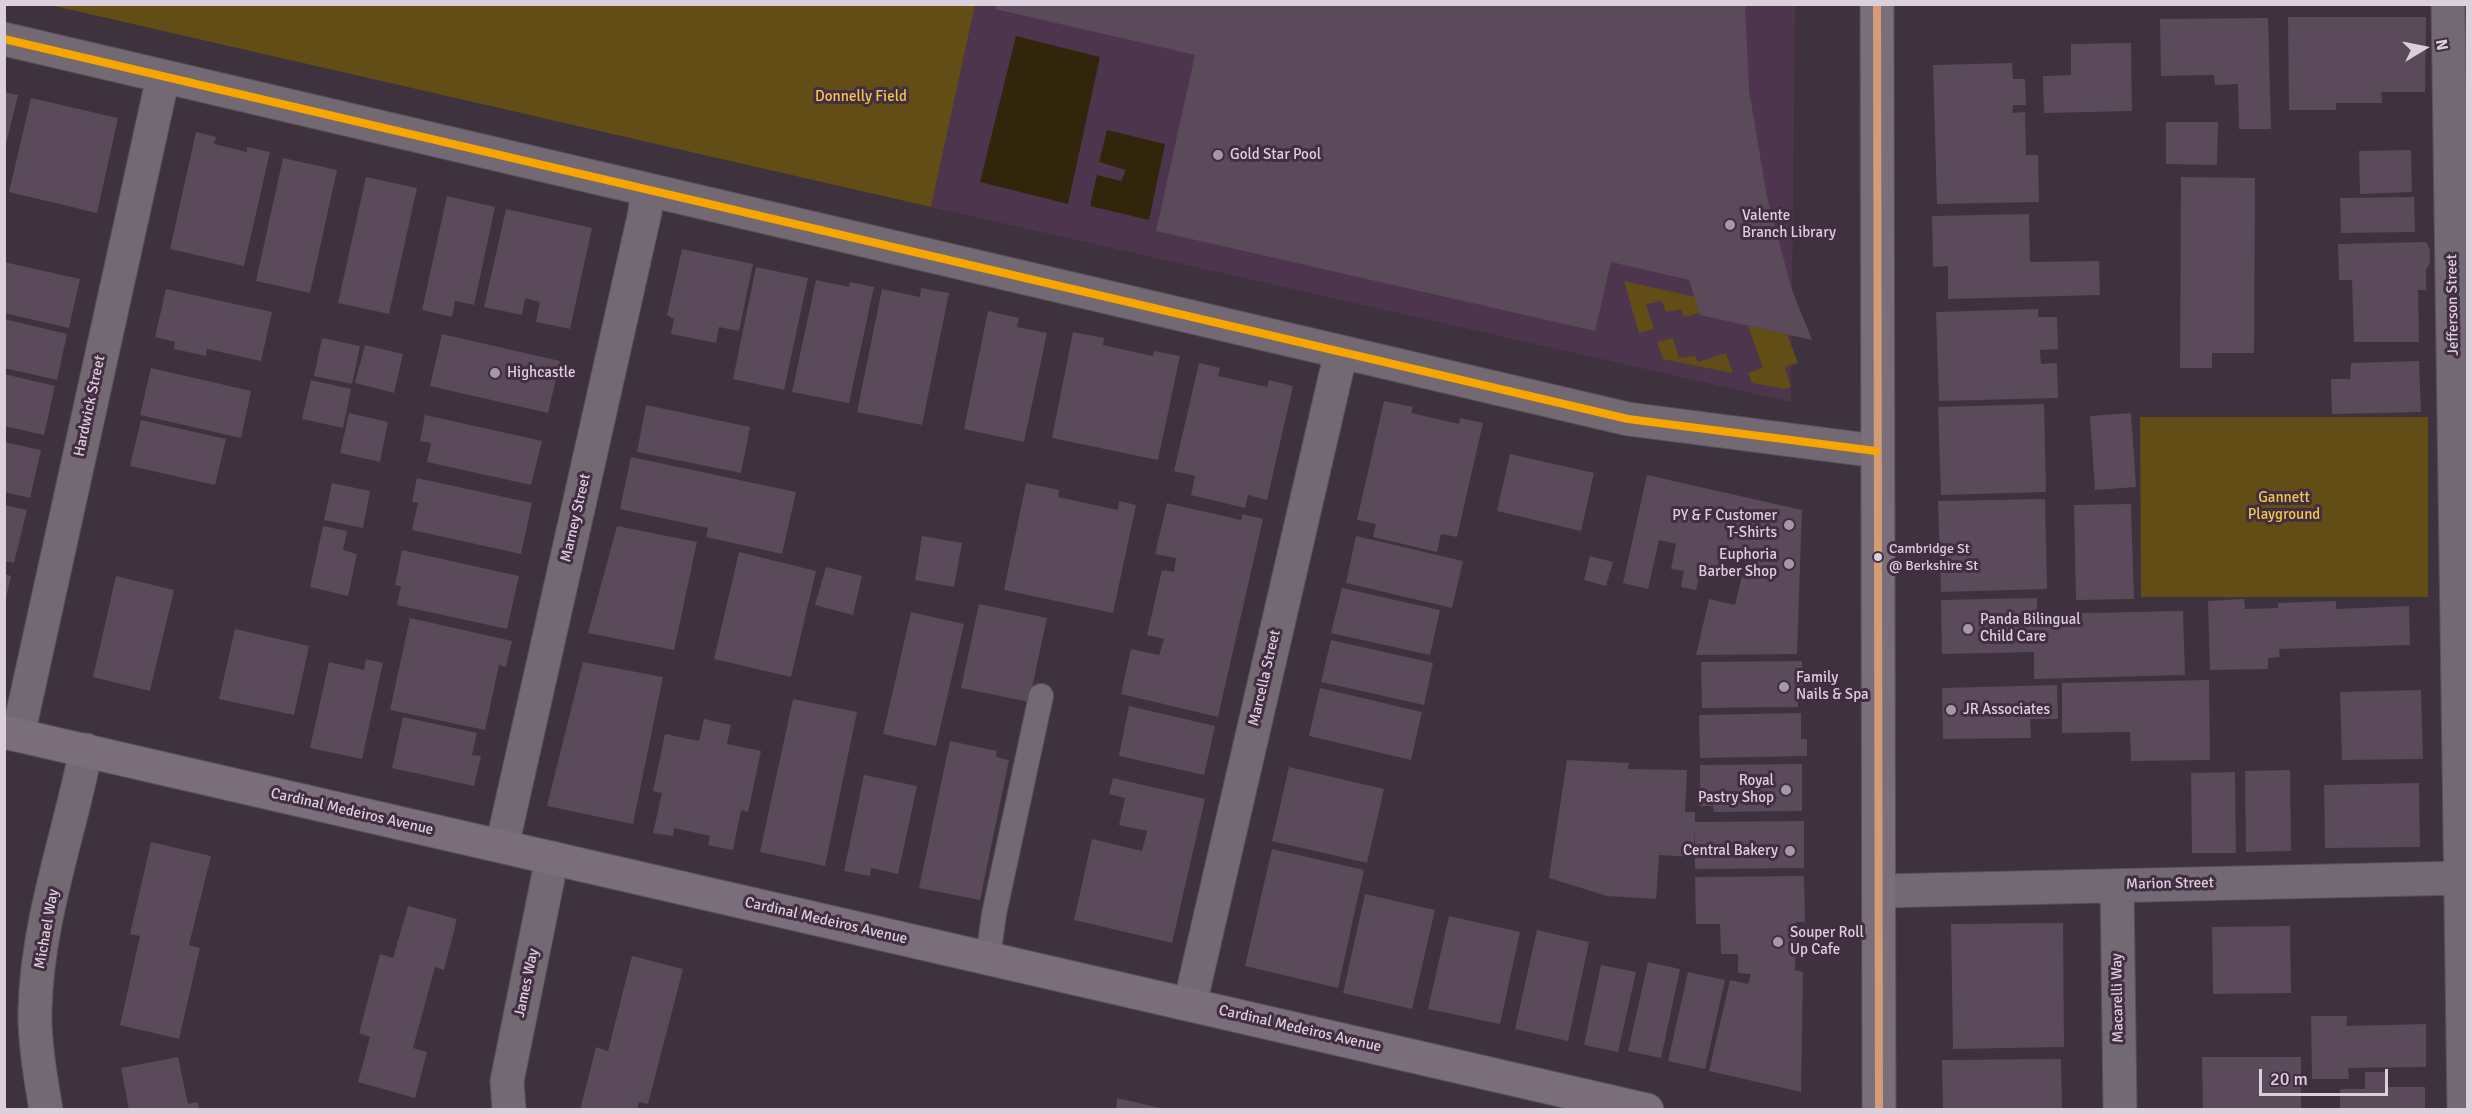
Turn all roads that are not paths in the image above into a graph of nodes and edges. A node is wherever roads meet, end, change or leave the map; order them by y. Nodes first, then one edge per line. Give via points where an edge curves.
1 (1877, 4) edge
2 (2448, 4) edge
3 (4, 39) edge
4 (163, 77) junction
5 (647, 190) junction
6 (1341, 352) junction
7 (1876, 451) junction
8 (1041, 696) dead end
9 (11, 733) edge
10 (86, 750) junction
11 (502, 846) junction
12 (552, 858) junction
13 (2462, 878) junction
14 (2117, 886) junction
15 (1879, 891) junction
16 (988, 958) junction
17 (1190, 1004) junction
18 (46, 1110) edge
19 (509, 1110) edge
20 (1647, 1110) edge
21 (1879, 1110) edge
22 (2120, 1110) edge
23 (2464, 1110) edge

1 - 7 main road
2 - 13 street, Jefferson Street
3 - 4 street
4 - 5 street
4 - 9 street, Hardwick Street
5 - 6 street
5 - 11 street, Marney Street
6 - 7 street via 1628,419
6 - 17 street, Marcella Street
7 - 15 main road
8 - 16 lane
9 - 10 main road, Cardinal Medeiros Avenue
10 - 11 main road, Cardinal Medeiros Avenue
10 - 18 street, Michael Way via 45,920 34,1011
11 - 12 main road, Cardinal Medeiros Avenue
12 - 16 main road, Cardinal Medeiros Avenue
12 - 19 street, James Way via 507,1081
13 - 14 street, Marion Street
13 - 23 street, Jefferson Street
14 - 15 street, Marion Street
14 - 22 street, Macarelli Way
15 - 21 main road
16 - 17 main road, Cardinal Medeiros Avenue
17 - 20 main road, Cardinal Medeiros Avenue

